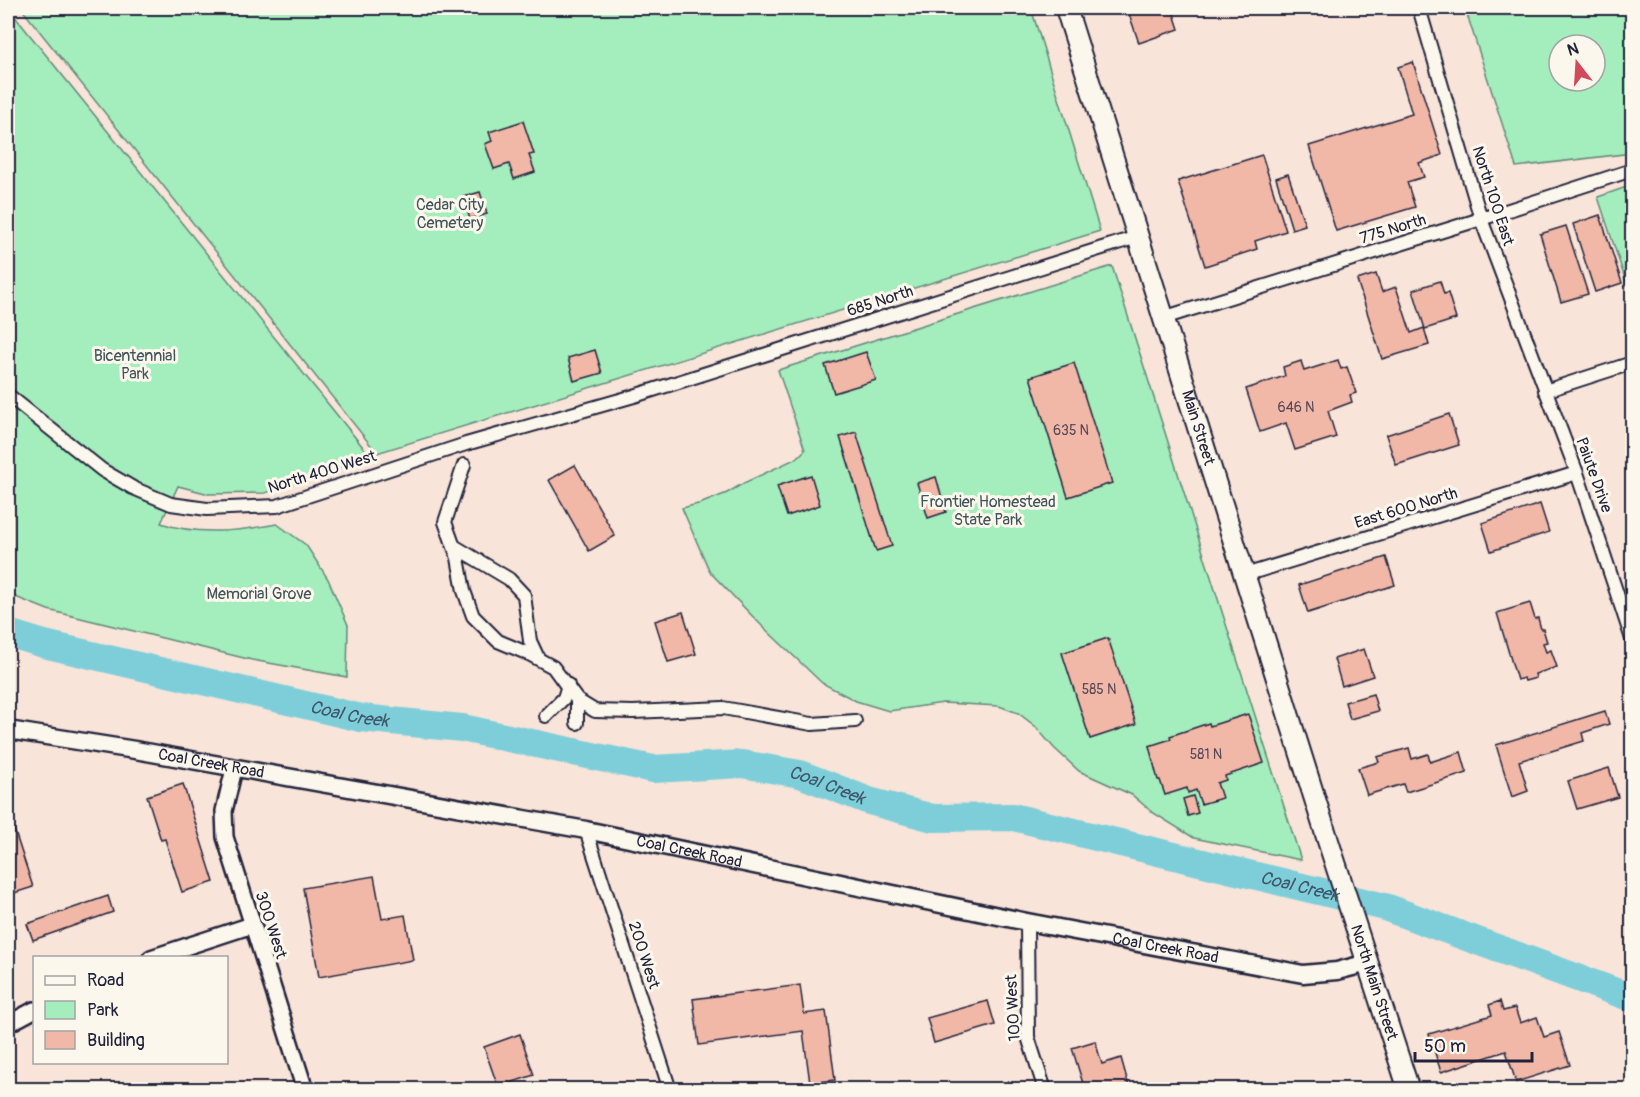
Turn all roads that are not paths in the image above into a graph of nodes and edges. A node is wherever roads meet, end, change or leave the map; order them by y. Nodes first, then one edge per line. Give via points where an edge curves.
1 (1066, 8) edge
2 (1419, 8) edge
3 (1632, 170) edge
4 (1481, 219) junction
5 (1137, 237) junction
6 (1163, 318) junction
7 (1632, 363) edge
8 (1545, 391) junction
9 (8, 395) edge
10 (634, 396) joint
11 (464, 465) dead end
12 (1577, 472) junction
13 (454, 546) junction
14 (1245, 576) junction
15 (1629, 615) edge
16 (1632, 639) edge
17 (538, 658) junction
18 (568, 685) junction
19 (577, 700) junction
20 (546, 716) dead end
21 (855, 721) dead end
22 (577, 723) dead end
23 (8, 730) edge
24 (234, 768) junction
25 (586, 830) junction
26 (1330, 846) joint
27 (1027, 922) junction
28 (252, 925) junction
29 (154, 956) edge
30 (1368, 963) junction
31 (33, 1011) edge
32 (8, 1024) edge
33 (1408, 1086) edge
34 (305, 1089) edge
35 (670, 1089) edge
36 (1045, 1089) edge

1 - 5 main road, Main Street
2 - 4 street, North 100 East
3 - 4 street, 775 North
4 - 6 street, 775 North
4 - 8 street, North 100 East
5 - 6 main road, Main Street
5 - 10 street, 685 North
6 - 14 main road, Main Street
7 - 8 street
8 - 12 street, Paiute Drive
9 - 10 street, North 400 West via 102,470 133,488 171,504 207,509 277,506 466,444
11 - 13 street via 445,522
12 - 14 street, East 600 North
12 - 15 street, Paiute Drive
13 - 17 street via 509,579 524,595 530,641
13 - 17 street via 473,616 498,640
14 - 26 main road, Main Street
15 - 16 street, Paiute Drive
17 - 18 street via 553,667
18 - 19 street
18 - 20 street via 564,698
19 - 21 street via 595,711 723,708 812,724
19 - 22 street
23 - 24 main road, Coal Creek Road
24 - 25 main road, Coal Creek Road
24 - 28 street, 300 West via 224,811 225,837
25 - 27 main road, Coal Creek Road
25 - 35 street, 200 West
26 - 30 main road, North Main Street
27 - 30 main road, Coal Creek Road via 1303,974
27 - 36 street, 100 West via 1029,1037
28 - 29 street
28 - 34 street, 300 West
30 - 33 main road, North Main Street
31 - 32 street

